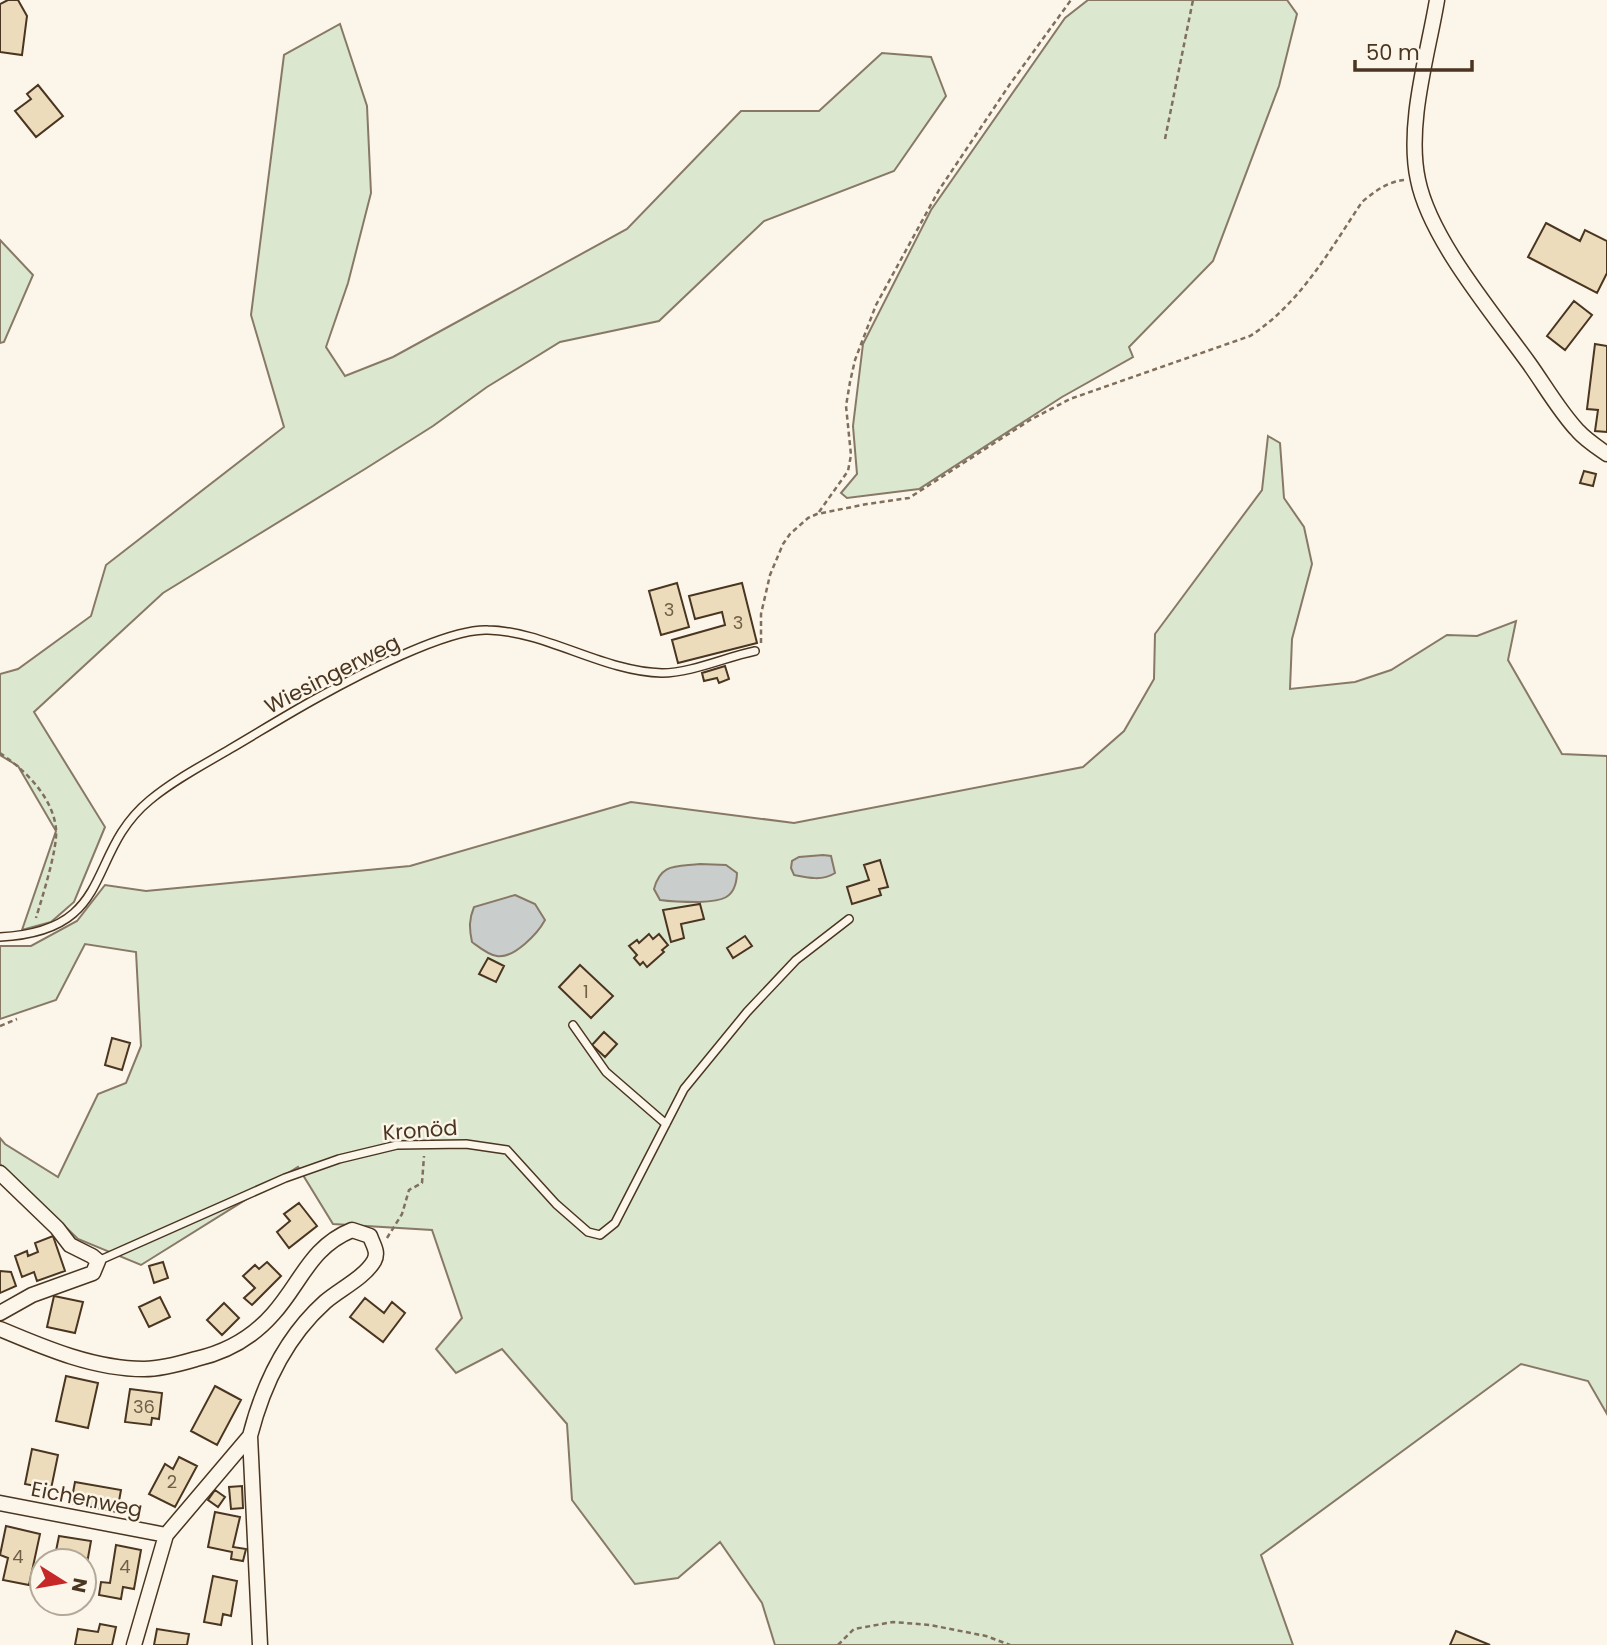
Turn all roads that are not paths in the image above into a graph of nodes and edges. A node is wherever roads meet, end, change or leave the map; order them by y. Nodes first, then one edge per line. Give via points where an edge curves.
1 (1437, 0) edge
2 (1607, 454) edge
3 (755, 651) road end
4 (849, 919) dead end
5 (0, 937) edge
6 (573, 1025) dead end
7 (666, 1124) junction
8 (0, 1173) edge
9 (98, 1261) junction
10 (0, 1313) edge
11 (0, 1329) edge
12 (250, 1436) junction
13 (0, 1503) edge
14 (166, 1535) junction
15 (134, 1645) edge
16 (260, 1645) edge

1 - 2 street via 1415,140 1417,178 1433,222 1577,430
3 - 5 lane, Wiesingerweg via 662,673 623,667 509,632 487,629 435,642 317,698 192,771 133,816 79,909 61,923 30,934
4 - 7 lane, Kronöd via 796,960 747,1012 684,1089
6 - 7 lane via 606,1072
7 - 9 lane, Kronöd via 615,1223 600,1235 587,1232 556,1204 507,1150 466,1144 397,1144 285,1178
8 - 9 street via 70,1245
9 - 10 street via 93,1273 32,1295
11 - 12 street via 50,1350 118,1367 174,1365 224,1351 246,1339 275,1312 327,1243 352,1230 370,1236 376,1258 297,1331 266,1386
12 - 14 street
12 - 16 street
13 - 14 street, Eichenweg
14 - 15 street

